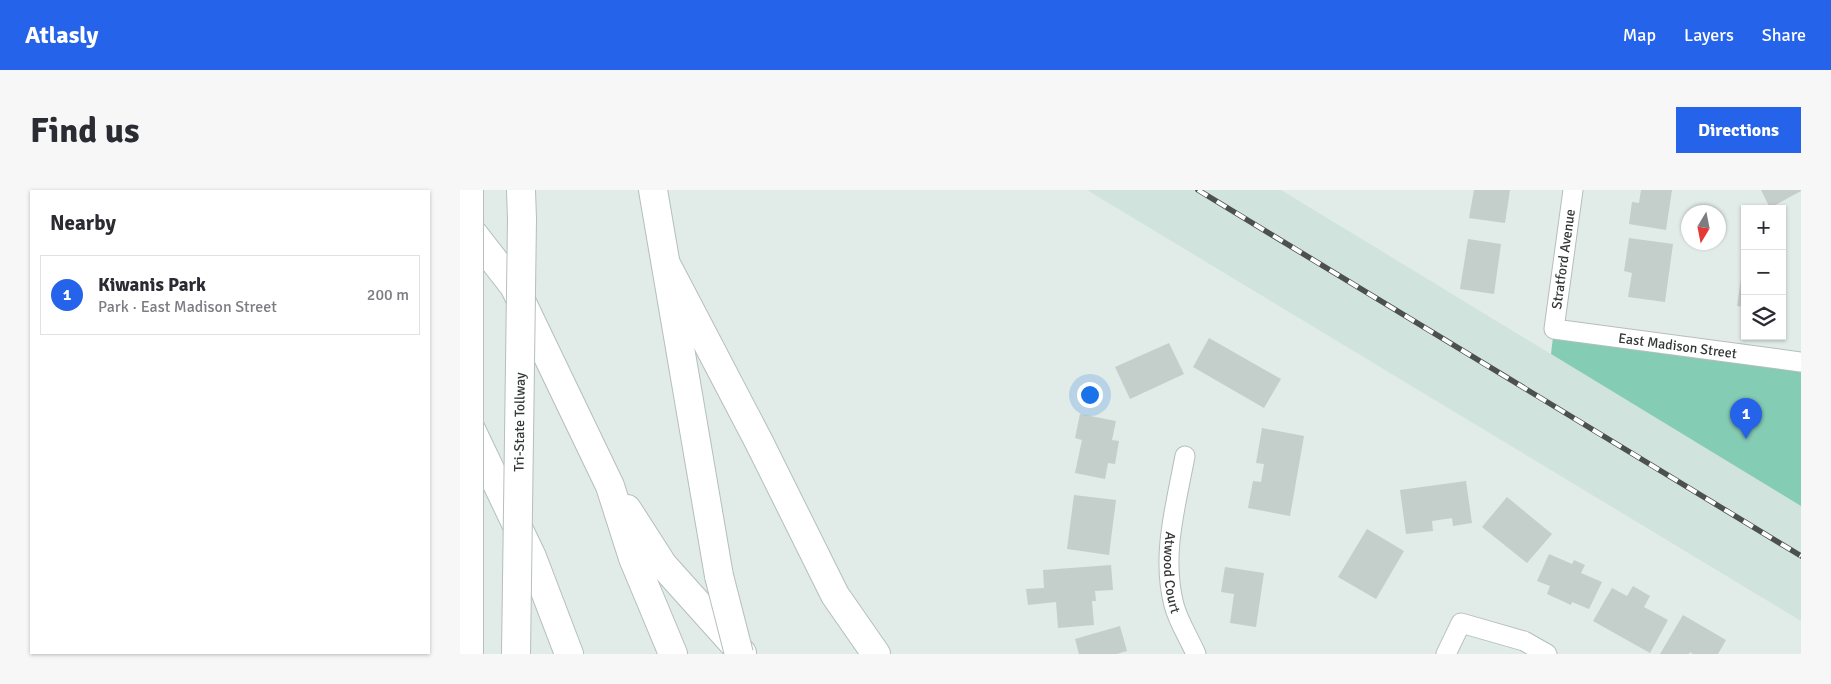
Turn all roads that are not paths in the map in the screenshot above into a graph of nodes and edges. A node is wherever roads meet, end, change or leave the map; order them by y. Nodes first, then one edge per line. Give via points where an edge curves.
1 (468, 190) edge
2 (521, 190) edge
3 (653, 190) edge
4 (1573, 190) edge
5 (460, 217) edge
6 (666, 264) junction
7 (1554, 329) joint
8 (1801, 362) edge
9 (460, 406) edge
10 (1185, 456) dead end
11 (610, 486) junction
12 (469, 654) edge
13 (516, 654) edge
14 (569, 654) edge
15 (673, 654) edge
16 (738, 654) edge
17 (743, 654) edge
18 (876, 654) edge
19 (1196, 654) edge
20 (1446, 654) edge
21 (1546, 654) edge

1 - 12 highway, bridge
2 - 13 highway, Tri-State Tollway, bridge
3 - 6 highway
4 - 7 street, Stratford Avenue
5 - 11 highway via 514,286
6 - 16 highway, bridge via 719,576
6 - 18 highway via 835,595
7 - 8 street, East Madison Street
9 - 14 highway via 532,557
10 - 19 street, Atwood Court via 1170,541 1168,579 1175,607
11 - 15 highway via 632,558
11 - 17 highway via 663,565
20 - 21 street via 1462,623 1524,641

